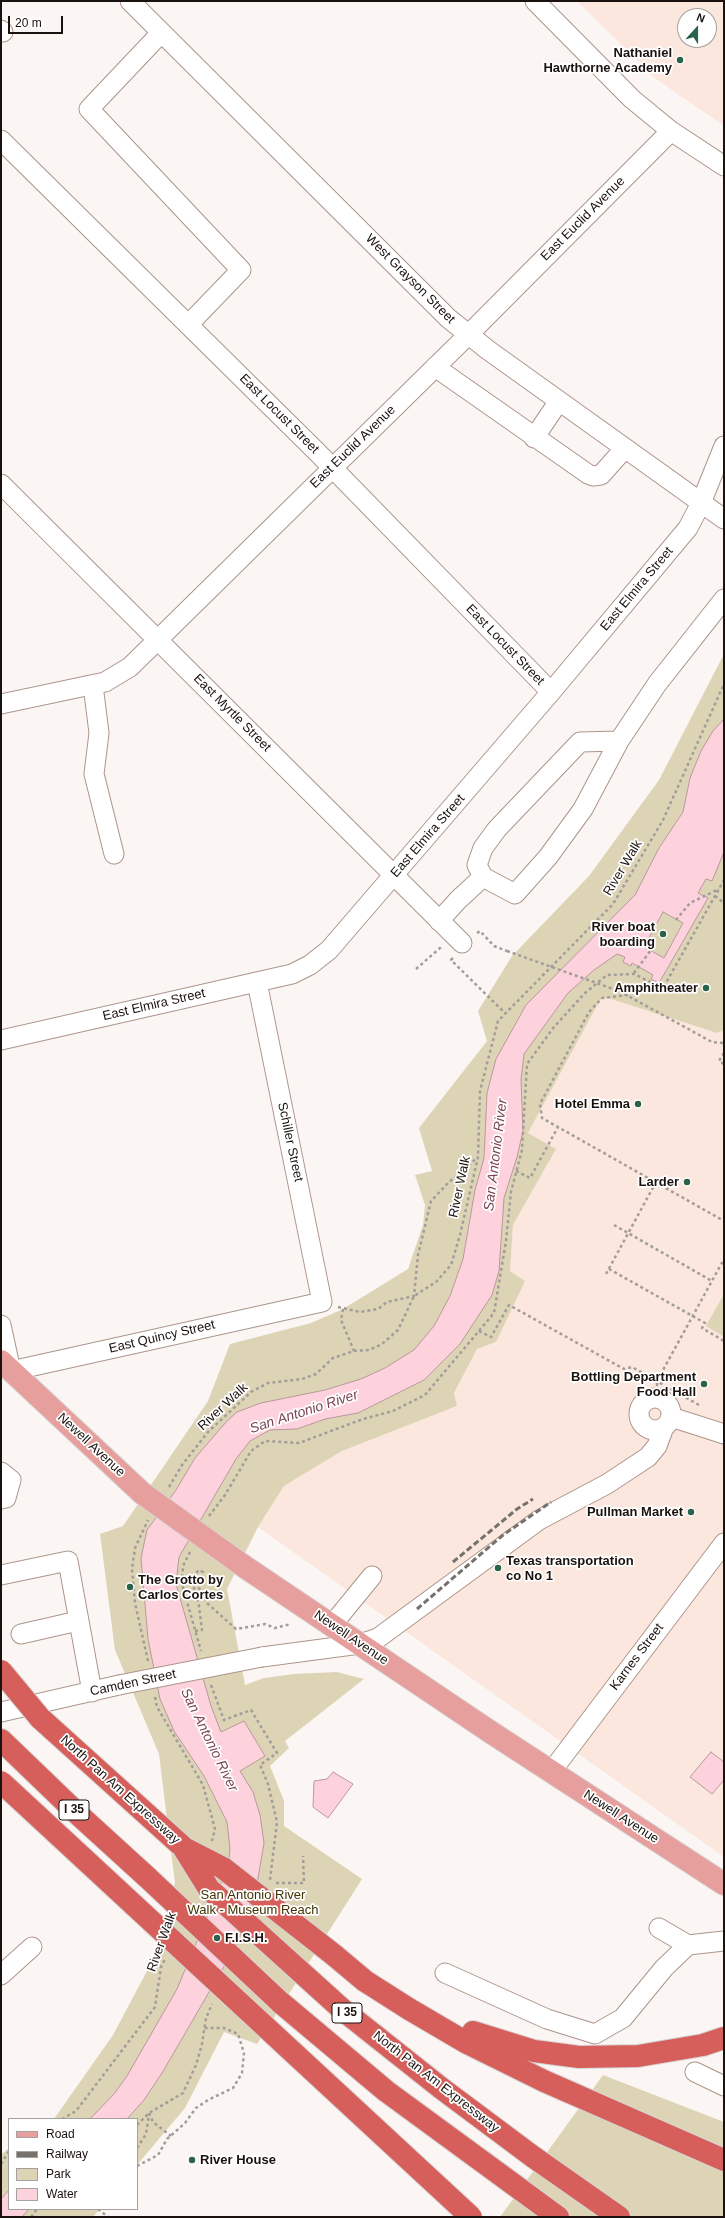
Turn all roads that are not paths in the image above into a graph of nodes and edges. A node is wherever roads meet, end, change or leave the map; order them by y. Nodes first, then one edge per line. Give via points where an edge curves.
1 (130, 1) edge
2 (535, 1) edge
3 (161, 32) junction
4 (671, 131) junction
5 (1, 140) edge
6 (724, 166) edge
7 (188, 324) junction
8 (468, 335) junction
9 (435, 367) junction
10 (559, 401) junction
11 (534, 438) junction
12 (724, 446) edge
13 (625, 448) junction
14 (332, 467) junction
15 (1, 484) edge
16 (701, 503) junction
17 (724, 519) edge
18 (724, 599) edge
19 (158, 639) junction
20 (92, 685) junction
21 (551, 692) junction
22 (1, 704) edge
23 (619, 741) junction
24 (114, 854) dead end
25 (394, 875) junction
26 (483, 877) junction
27 (439, 921) junction
28 (464, 944) road end
29 (257, 982) junction
30 (1, 1040) edge
31 (322, 1302) joint
32 (1, 1325) edge
33 (4, 1368) edge
34 (667, 1422) junction
35 (724, 1434) edge
36 (1, 1472) edge
37 (1, 1499) edge
38 (724, 1543) edge
39 (1, 1574) edge
40 (372, 1576) dead end
41 (78, 1621) junction
42 (332, 1625) junction
43 (21, 1634) dead end
44 (360, 1644) junction
45 (1, 1671) edge
46 (92, 1692) junction
47 (1, 1693) edge
48 (1, 1712) edge
49 (40, 1718) junction
50 (1, 1740) edge
51 (1, 1750) edge
52 (551, 1772) junction
53 (1, 1782) edge
54 (1, 1792) edge
55 (80, 1816) junction
56 (183, 1847) junction
57 (724, 1884) edge
58 (659, 1928) dead end
59 (724, 1941) edge
60 (688, 1945) junction
61 (32, 1947) dead end
62 (334, 1955) junction
63 (445, 1973) dead end
64 (1, 1975) edge
65 (724, 2038) edge
66 (695, 2072) dead end
67 (724, 2086) edge
68 (724, 2160) edge
69 (452, 2217) edge
70 (471, 2217) edge
71 (558, 2217) edge
72 (619, 2217) edge

1 - 3 street, West Grayson Street
2 - 4 street via 632,98
3 - 7 street via 89,109 241,270
3 - 8 street, West Grayson Street
4 - 6 street
4 - 8 street, East Euclid Avenue
5 - 7 street, East Locust Street
7 - 14 street, East Locust Street
8 - 9 street, East Euclid Avenue
8 - 10 street, West Grayson Street
9 - 11 street
9 - 14 street, East Euclid Avenue
10 - 11 street
10 - 13 street, West Grayson Street
11 - 13 street via 593,476 601,475
12 - 16 street, East Elmira Street
13 - 16 street, West Grayson Street
14 - 19 street, East Euclid Avenue
14 - 21 street, East Locust Street
15 - 19 street, East Myrtle Street
16 - 17 street, West Grayson Street
16 - 21 street, East Elmira Street via 688,528
18 - 23 street via 657,684
19 - 20 street, East Euclid Avenue via 118,676
19 - 25 street, East Myrtle Street
20 - 22 street, East Euclid Avenue
20 - 24 street via 99,733 94,774
21 - 25 street, East Elmira Street
23 - 26 street via 580,742 482,848 477,865
23 - 26 street via 583,809 548,857 515,894
25 - 27 street, East Myrtle Street
25 - 29 street, East Elmira Street via 329,950 292,974
26 - 27 street
27 - 28 street, East Myrtle Street
29 - 30 street, East Elmira Street
29 - 31 street, Schiller Street
31 - 33 street, East Quincy Street
32 - 33 street
33 - 42 main road, Newell Avenue, bridge via 142,1492
34 - 34 street via 652,1430 641,1423 638,1417 641,1405 657,1389 668,1405
34 - 35 street
34 - 44 street, Camden Street via 657,1446 648,1457 608,1484 539,1520 378,1638
36 - 37 street via 11,1480 6,1498
38 - 52 street, Karnes Street
39 - 41 street via 68,1561
40 - 42 street
41 - 43 street
41 - 46 street
42 - 44 main road, Newell Avenue
44 - 46 street, Camden Street, bridge via 262,1657
44 - 52 main road, Newell Avenue
45 - 49 highway, North Pan Am Expressway / I 35, bridge
46 - 48 street, Camden Street
47 - 49 highway, North Pan Am Expressway / I 35
49 - 56 highway, North Pan Am Expressway / I 35
50 - 55 highway, I 35
51 - 55 highway
52 - 57 main road, Newell Avenue
53 - 70 highway, bridge
54 - 69 highway
55 - 71 highway, I 35, bridge via 292,2012 386,2091
56 - 62 highway, bridge via 223,1868
56 - 72 highway, North Pan Am Expressway / I 35, bridge via 209,1889 344,2011 441,2088
58 - 60 street
59 - 60 street
60 - 63 street via 664,1968 623,2018 594,2034 547,2020
61 - 64 street
62 - 65 highway via 417,2004 471,2031 502,2043 534,2051 579,2057 638,2056 697,2046
62 - 68 highway via 371,1985 467,2042 544,2081
66 - 67 street

